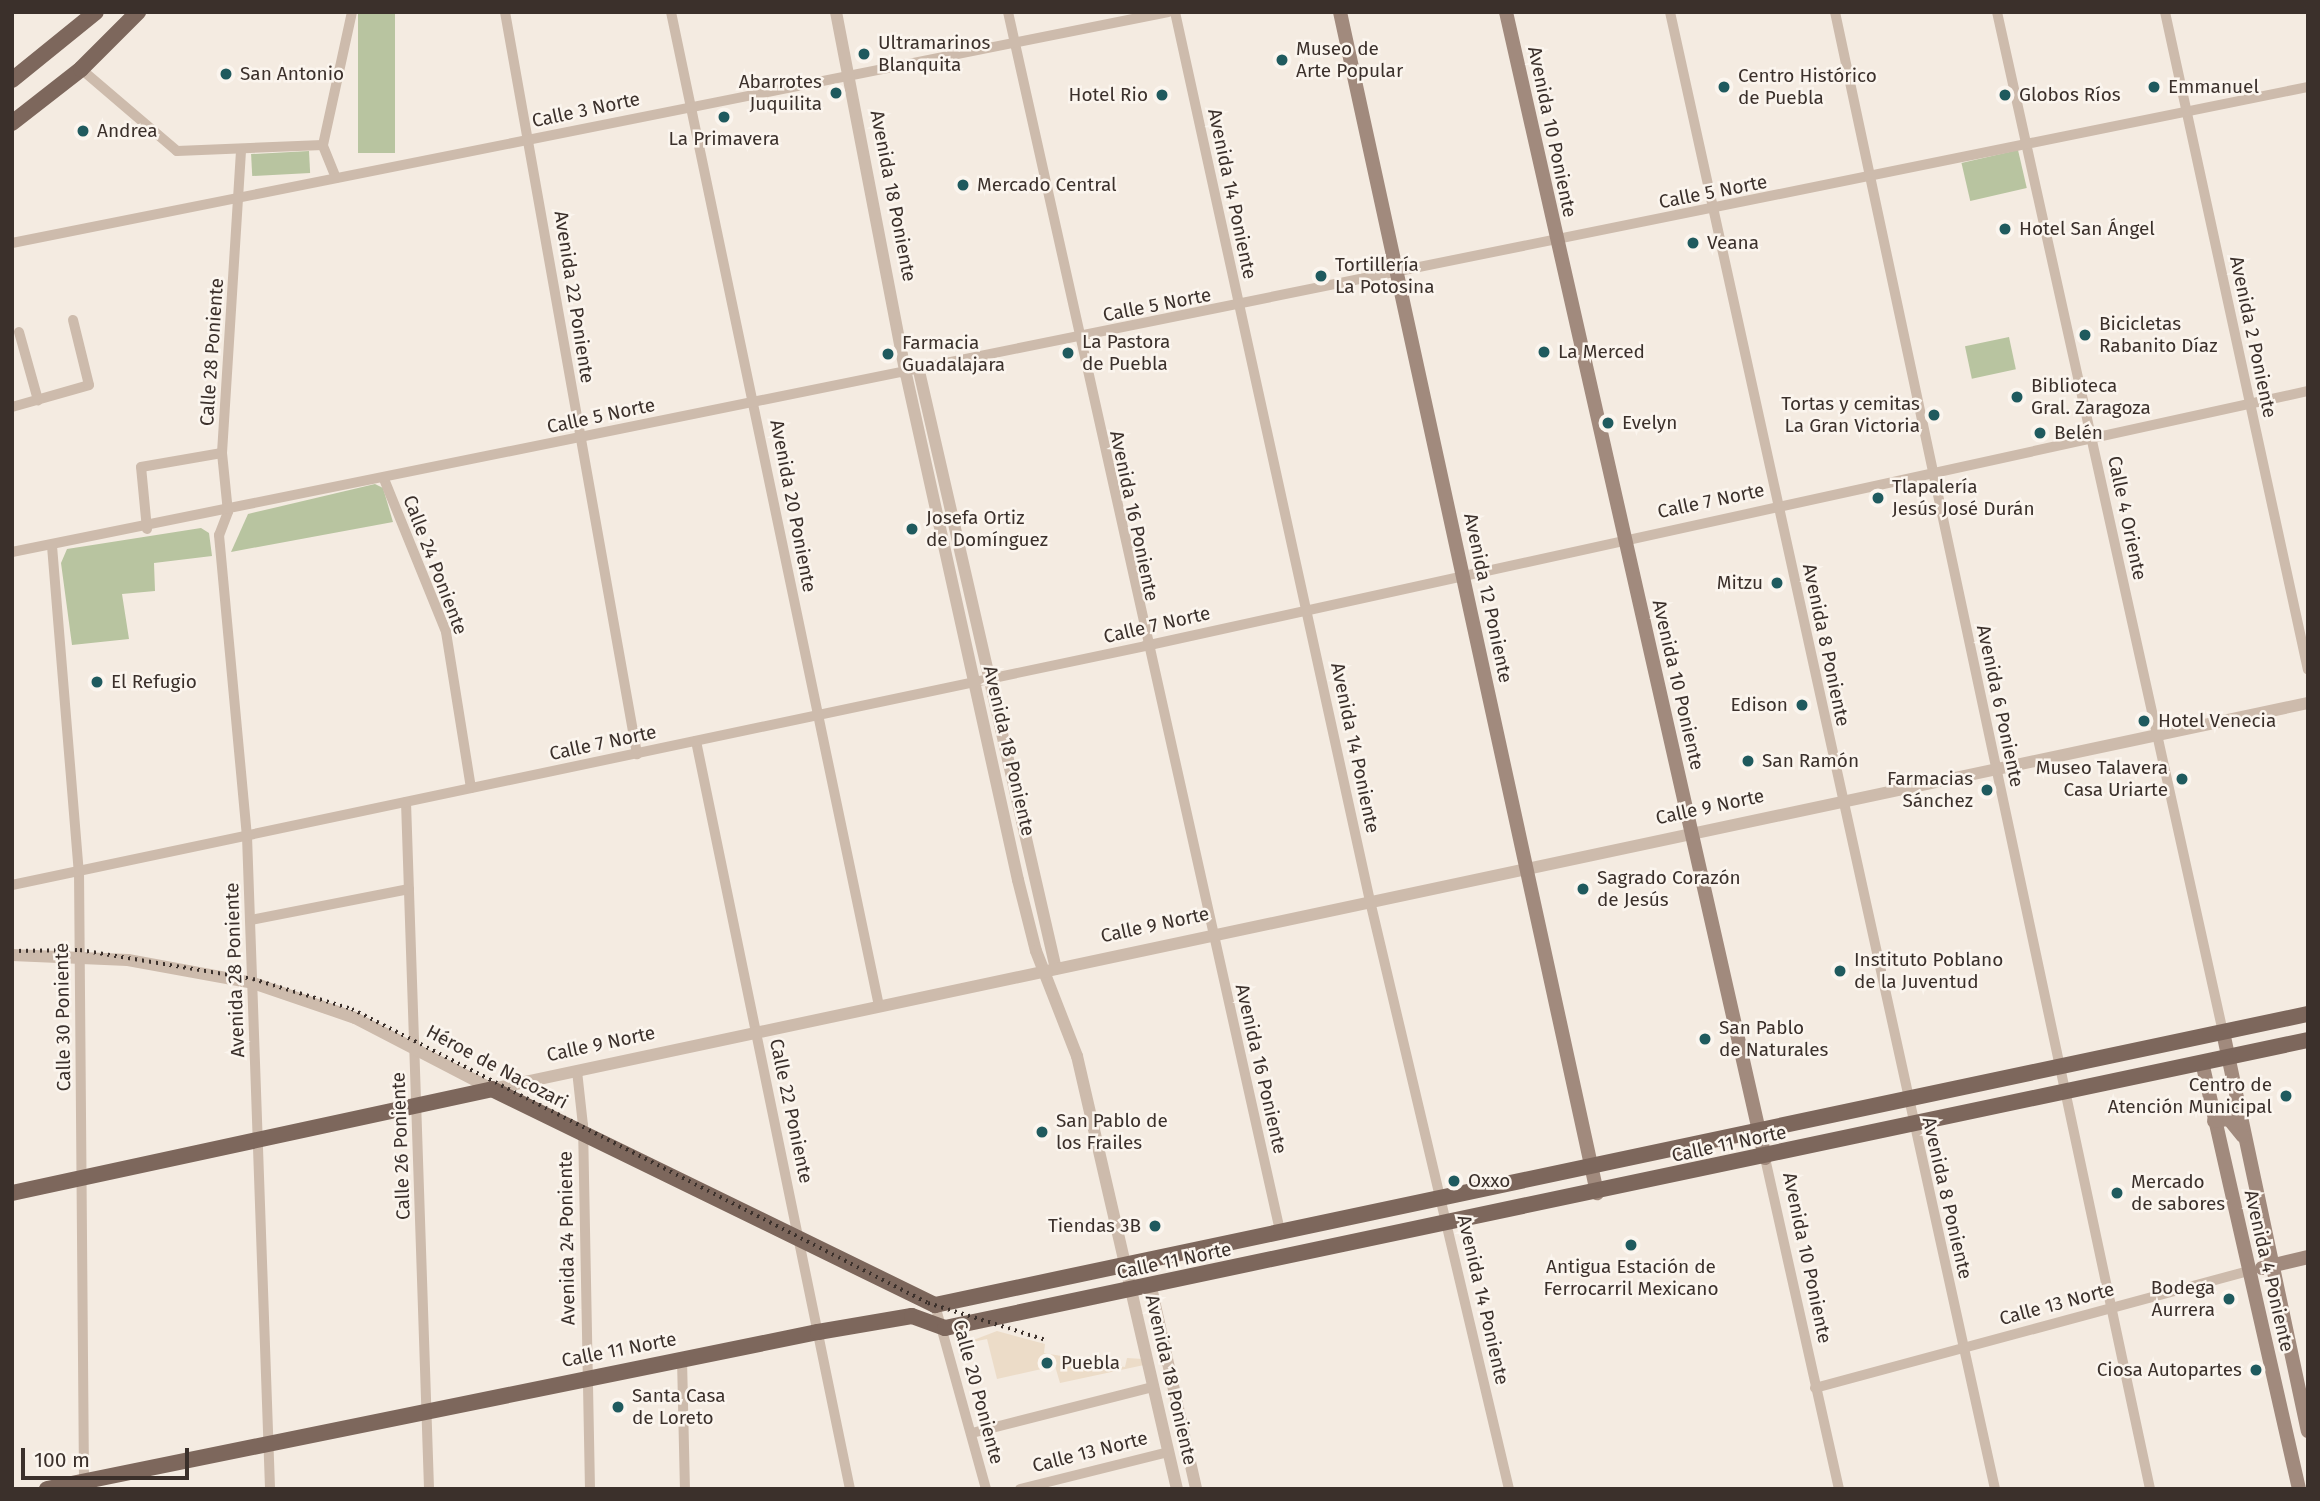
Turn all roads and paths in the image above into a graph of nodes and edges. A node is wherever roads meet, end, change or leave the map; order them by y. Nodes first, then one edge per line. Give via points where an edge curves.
1 (96, 12) edge
2 (138, 12) edge
3 (352, 12) edge
4 (505, 12) edge
5 (671, 12) edge
6 (836, 12) edge
7 (1008, 12) edge
8 (1168, 12) edge
9 (1175, 12) edge
10 (1340, 12) edge
11 (1506, 12) edge
12 (1670, 12) edge
13 (1835, 12) edge
14 (1997, 12) edge
15 (2165, 12) edge
16 (1015, 43) junction
17 (81, 69) junction
18 (849, 76) junction
19 (12, 80) edge
20 (2308, 87) edge
21 (691, 105) junction
22 (2186, 112) junction
23 (12, 123) edge
24 (530, 140) junction
25 (323, 145) junction
26 (2026, 147) junction
27 (241, 151) junction
28 (336, 178) junction
29 (1869, 178) junction
30 (241, 196) junction
31 (1712, 210) junction
32 (1556, 242) junction
33 (12, 243) edge
34 (1396, 274) junction
35 (1238, 306) junction
36 (73, 320) dead end
37 (19, 332) dead end
38 (1077, 338) junction
39 (912, 372) junction
40 (2308, 391) edge
41 (38, 400) junction
42 (754, 400) junction
43 (2250, 403) junction
44 (12, 407) edge
45 (2091, 437) junction
46 (580, 439) junction
47 (222, 453) junction
48 (1932, 471) junction
49 (384, 478) junction
50 (1777, 505) junction
51 (228, 512) junction
52 (147, 529) junction
53 (1624, 538) junction
54 (52, 546) junction
55 (12, 552) edge
56 (1462, 573) junction
57 (1306, 607) junction
58 (1145, 646) junction
59 (2308, 670) edge
60 (980, 681) junction
61 (2308, 703) edge
62 (817, 716) junction
63 (2157, 735) junction
64 (696, 741) junction
65 (637, 754) junction
66 (1996, 769) junction
67 (1010, 774) junction
68 (996, 778) junction
69 (471, 788) junction
70 (1842, 801) junction
71 (406, 802) junction
72 (1023, 833) junction
73 (1692, 833) junction
74 (1009, 835) junction
75 (247, 836) junction
76 (1527, 868) junction
77 (79, 871) junction
78 (1034, 876) junction
79 (1018, 880) junction
80 (12, 885) edge
81 (409, 889) junction
82 (1370, 901) junction
83 (1044, 916) junction
84 (1028, 919) junction
85 (250, 920) junction
86 (1211, 934) junction
87 (80, 955) junction
88 (12, 956) edge
89 (1050, 970) junction
90 (253, 984) junction
91 (879, 1006) junction
92 (2308, 1014) edge
93 (757, 1032) junction
94 (2223, 1032) junction
95 (2308, 1040) edge
96 (415, 1047) junction
97 (2227, 1057) junction
98 (2202, 1062) junction
99 (2059, 1067) junction
100 (577, 1071) junction
101 (492, 1089) junction
102 (2065, 1095) junction
103 (1907, 1099) junction
104 (418, 1106) junction
105 (2214, 1121) junction
106 (1913, 1127) junction
107 (1759, 1130) junction
108 (583, 1135) junction
109 (260, 1138) junction
110 (2248, 1143) junction
111 (1765, 1158) junction
112 (1591, 1165) junction
113 (82, 1178) junction
114 (12, 1193) edge
115 (1597, 1193) junction
116 (1441, 1197) junction
117 (1448, 1224) junction
118 (1280, 1231) junction
119 (800, 1243) junction
120 (2308, 1257) edge
121 (1124, 1264) junction
122 (2269, 1266) junction
123 (2250, 1272) junction
124 (1151, 1287) junction
125 (1130, 1291) junction
126 (934, 1305) junction
127 (2112, 1309) junction
128 (945, 1328) junction
129 (818, 1332) junction
130 (1963, 1349) junction
131 (682, 1359) junction
132 (586, 1378) junction
133 (1153, 1387) junction
134 (1815, 1388) junction
135 (426, 1408) junction
136 (2308, 1431) edge
137 (972, 1433) junction
138 (268, 1442) junction
139 (1168, 1452) junction
140 (84, 1485) edge
141 (47, 1489) edge
142 (270, 1489) edge
143 (429, 1489) edge
144 (590, 1489) edge
145 (685, 1489) edge
146 (850, 1489) edge
147 (986, 1489) edge
148 (1020, 1489) edge
149 (1177, 1489) edge
150 (1196, 1489) edge
151 (1508, 1489) edge
152 (1839, 1489) edge
153 (1995, 1489) edge
154 (2150, 1489) edge
155 (2300, 1489) edge

1 - 19 main road
2 - 17 main road
3 - 25 street
4 - 24 street, Avenida 22 Poniente
5 - 21 street, Avenida 20 Poniente
6 - 18 street, Avenida 18 Poniente
7 - 16 street, Avenida 16 Poniente
8 - 16 street, Calle 3 Norte
9 - 35 street, Avenida 14 Poniente
10 - 34 main road, Avenida 12 Poniente
11 - 32 main road, Avenida 10 Poniente
12 - 31 street, Avenida 8 Poniente
13 - 29 street, Avenida 6 Poniente
14 - 26 street, Calle 4 Oriente
15 - 22 street, Avenida 2 Poniente
16 - 18 street, Calle 3 Norte
16 - 38 street, Avenida 16 Poniente
17 - 23 main road
17 - 27 street via 177,151
18 - 21 street, Calle 3 Norte
18 - 39 street, Avenida 18 Poniente
20 - 22 street, Calle 5 Norte
21 - 24 street, Calle 3 Norte
21 - 42 street, Avenida 20 Poniente
22 - 26 street, Calle 5 Norte
22 - 43 street, Avenida 2 Poniente
24 - 28 street, Calle 3 Norte
24 - 46 street, Avenida 22 Poniente
25 - 27 street
25 - 28 street
26 - 29 street, Calle 5 Norte
26 - 45 street, Calle 4 Oriente
27 - 30 street, Calle 28 Poniente
28 - 30 street, Calle 3 Norte
29 - 31 street, Calle 5 Norte
29 - 48 street, Avenida 6 Poniente
30 - 33 street, Calle 3 Norte
30 - 47 street, Calle 28 Poniente
31 - 32 street, Calle 5 Norte
31 - 50 street, Avenida 8 Poniente
32 - 34 street, Calle 5 Norte
32 - 53 main road, Avenida 10 Poniente
34 - 35 street, Calle 5 Norte
34 - 56 main road, Avenida 12 Poniente
35 - 38 street, Calle 5 Norte
35 - 57 street, Avenida 14 Poniente
36 - 41 street via 89,385
37 - 41 street
38 - 39 street, Calle 5 Norte
38 - 58 street, Avenida 16 Poniente
39 - 42 street, Calle 5 Norte
39 - 60 street, Avenida 18 Poniente
40 - 43 street, Calle 7 Norte
41 - 44 street
42 - 46 street, Calle 5 Norte
42 - 62 street, Avenida 20 Poniente
43 - 45 street, Calle 7 Norte
43 - 59 street, Avenida 2 Poniente
45 - 48 street, Calle 7 Norte
45 - 63 street, Calle 4 Oriente
46 - 49 street, Calle 5 Norte
46 - 65 street, Avenida 22 Poniente
47 - 51 street, Avenida 28 Poniente
47 - 52 street, Calle 28 Poniente via 141,467
48 - 50 street, Calle 7 Norte
48 - 66 street, Avenida 6 Poniente
49 - 51 street, Calle 5 Norte
49 - 69 street, Calle 24 Poniente via 446,632
50 - 53 street, Calle 7 Norte
50 - 70 street, Avenida 8 Poniente
51 - 52 street, Calle 5 Norte
51 - 75 street, Avenida 28 Poniente via 219,535
52 - 54 street, Calle 5 Norte
53 - 56 street, Calle 7 Norte
53 - 73 main road, Avenida 10 Poniente
54 - 55 street, Calle 5 Norte
54 - 77 street, Calle 30 Poniente
56 - 57 street, Calle 7 Norte
56 - 76 main road, Avenida 12 Poniente
57 - 58 street, Calle 7 Norte
57 - 82 street, Avenida 14 Poniente
58 - 60 street, Calle 7 Norte
58 - 86 street, Avenida 16 Poniente
60 - 62 street, Calle 7 Norte
60 - 67 street, Avenida 18 Poniente
60 - 68 street, Avenida 18 Poniente
61 - 63 street, Calle 9 Norte
62 - 64 street, Calle 7 Norte
62 - 91 street, Avenida 20 Poniente
63 - 66 street, Calle 9 Norte
63 - 94 street, Calle 4 Oriente
64 - 65 street, Calle 7 Norte
64 - 93 street, Calle 22 Poniente
65 - 69 street, Calle 7 Norte
66 - 70 street, Calle 9 Norte
66 - 99 street, Avenida 6 Poniente
67 - 68 street
67 - 72 street, Avenida 18 Poniente
68 - 74 street, Avenida 18 Poniente
69 - 71 street, Calle 7 Norte
70 - 73 street, Calle 9 Norte
70 - 103 street, Avenida 8 Poniente
71 - 75 street, Calle 7 Norte
71 - 81 street, Calle 26 Poniente
72 - 74 street
72 - 78 street, Avenida 18 Poniente
73 - 76 street, Calle 9 Norte
73 - 107 main road, Avenida 10 Poniente
74 - 79 street, Avenida 18 Poniente
75 - 77 street, Calle 7 Norte
75 - 85 street, Avenida 28 Poniente
76 - 82 street, Calle 9 Norte
76 - 112 main road, Avenida 12 Poniente
77 - 80 street, Calle 7 Norte
77 - 87 street, Calle 30 Poniente
78 - 79 street
78 - 83 street, Avenida 18 Poniente
79 - 84 street, Avenida 18 Poniente
81 - 85 street
81 - 96 street, Calle 26 Poniente
82 - 86 street, Calle 9 Norte
82 - 116 street, Avenida 14 Poniente
83 - 84 street
83 - 89 street, Avenida 18 Poniente
84 - 89 street, Avenida 18 Poniente
85 - 90 street, Avenida 28 Poniente
86 - 89 street, Calle 9 Norte
86 - 118 street, Avenida 16 Poniente
87 - 88 street, Héroe de Nacozari
87 - 90 street, Héroe de Nacozari
87 - 113 street, Calle 30 Poniente
89 - 91 street, Calle 9 Norte
89 - 121 street, Avenida 18 Poniente via 1077,1056
90 - 96 street, Héroe de Nacozari via 355,1018
90 - 109 street, Avenida 28 Poniente
91 - 93 street, Calle 9 Norte
92 - 94 main road, Calle 11 Norte
93 - 100 street, Calle 9 Norte
93 - 119 street, Calle 22 Poniente
94 - 97 main road, Avenida 4 Poniente
94 - 99 main road, Calle 11 Norte
95 - 97 main road, Calle 11 Norte
96 - 101 street, Héroe de Nacozari
96 - 104 street, Calle 26 Poniente
97 - 98 main road, Calle 11 Norte
97 - 110 main road, Avenida 4 Poniente
98 - 102 main road, Calle 11 Norte
98 - 105 main road, Avenida 4 Poniente
99 - 102 street, Avenida 6 Poniente
99 - 103 main road, Calle 11 Norte
100 - 101 street, Calle 9 Norte
100 - 108 street, Avenida 24 Poniente
101 - 104 main road, Calle 9 Norte
101 - 108 main road, Héroe de Nacozari
102 - 106 main road, Calle 11 Norte
102 - 127 street, Avenida 6 Poniente
103 - 106 street, Avenida 8 Poniente
103 - 107 main road, Calle 11 Norte
104 - 109 main road, Calle 9 Norte
104 - 135 street, Calle 26 Poniente
105 - 110 main road via 2232,1121
105 - 123 main road, Avenida 4 Poniente
106 - 111 main road, Calle 11 Norte
106 - 130 street, Avenida 8 Poniente
107 - 111 main road, Avenida 10 Poniente
107 - 112 main road, Calle 11 Norte
108 - 119 main road, Héroe de Nacozari
108 - 132 street, Avenida 24 Poniente
109 - 113 main road, Calle 9 Norte
109 - 138 street, Avenida 28 Poniente
110 - 122 main road, Avenida 4 Poniente
111 - 115 main road, Calle 11 Norte
111 - 134 street, Avenida 10 Poniente
112 - 115 main road, Avenida 12 Poniente
112 - 116 main road, Calle 11 Norte
113 - 114 main road, Calle 9 Norte
113 - 140 street, Calle 30 Poniente
115 - 117 main road, Calle 11 Norte
116 - 117 street, Avenida 14 Poniente
116 - 118 main road, Calle 11 Norte
117 - 124 main road, Calle 11 Norte
117 - 151 street, Avenida 14 Poniente
118 - 121 main road, Calle 11 Norte
119 - 126 main road, Héroe de Nacozari
119 - 129 street, Calle 22 Poniente
120 - 122 main road, Calle 13 Norte
121 - 125 street, Avenida 18 Poniente
121 - 126 main road, Calle 11 Norte
122 - 123 main road, Calle 13 Norte
122 - 136 main road, Avenida 4 Poniente
123 - 127 street, Calle 13 Norte
123 - 155 main road, Avenida 4 Poniente
124 - 125 main road, Calle 11 Norte
124 - 150 street, Avenida 18 Poniente
125 - 128 main road, Calle 11 Norte
125 - 133 street, Avenida 18 Poniente
126 - 128 street, Calle 20 Poniente
127 - 130 street, Calle 13 Norte
127 - 154 street, Avenida 6 Poniente
128 - 129 main road, Calle 11 Norte via 912,1316
128 - 137 street, Calle 20 Poniente
129 - 131 main road, Calle 11 Norte
129 - 146 street, Calle 22 Poniente
130 - 134 street, Calle 13 Norte
130 - 153 street, Avenida 8 Poniente
131 - 132 main road, Calle 11 Norte
131 - 145 street
132 - 135 main road, Calle 11 Norte
132 - 144 street, Avenida 24 Poniente
133 - 137 street
133 - 139 street, Avenida 18 Poniente
134 - 152 street, Avenida 10 Poniente
135 - 138 main road, Calle 11 Norte
135 - 143 street, Calle 26 Poniente
137 - 147 street, Calle 20 Poniente
138 - 140 main road, Calle 11 Norte
138 - 142 street, Avenida 28 Poniente
139 - 148 street, Calle 13 Norte
139 - 149 street, Avenida 18 Poniente
140 - 141 main road, Calle 11 Norte

